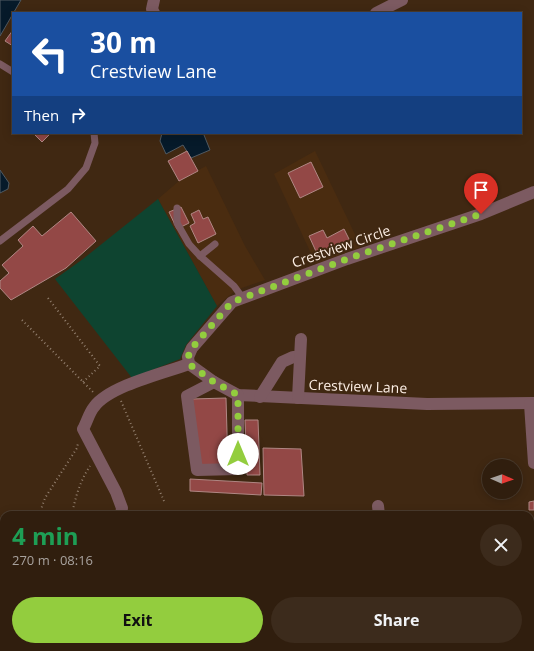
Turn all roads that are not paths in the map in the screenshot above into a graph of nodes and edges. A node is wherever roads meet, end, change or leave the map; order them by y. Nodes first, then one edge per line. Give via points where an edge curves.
1 (154, 0) edge
2 (402, 0) edge
3 (154, 12) edge
4 (378, 12) edge
5 (0, 64) edge
6 (12, 71) edge
7 (94, 134) edge
8 (534, 192) edge
9 (177, 208) dead end
10 (0, 241) edge
11 (215, 244) dead end
12 (200, 256) junction
13 (242, 297) junction
14 (301, 339) dead end
15 (300, 357) junction
16 (189, 364) junction
17 (214, 382) junction
18 (238, 395) junction
19 (260, 397) junction
20 (298, 398) junction
21 (532, 403) edge
22 (534, 463) edge
23 (122, 511) edge

1 - 3 street
2 - 4 street
5 - 6 lane
7 - 10 lane via 95,143 86,168 68,189
8 - 13 street, Crestview Circle via 481,214
9 - 12 lane via 177,223 189,244
11 - 12 lane
12 - 13 lane via 234,286
13 - 16 street, Crestview Circle via 232,302 192,348 188,357
14 - 15 street
15 - 19 street via 282,362
15 - 20 street
16 - 17 street, Crestview Lane
16 - 23 street via 124,386 93,407 84,429 116,492
17 - 18 street, Crestview Lane
17 - 18 street via 187,396 197,470 238,469
18 - 19 street, Crestview Lane
19 - 20 street, Crestview Lane
20 - 21 street, Crestview Lane via 427,404
21 - 22 street

